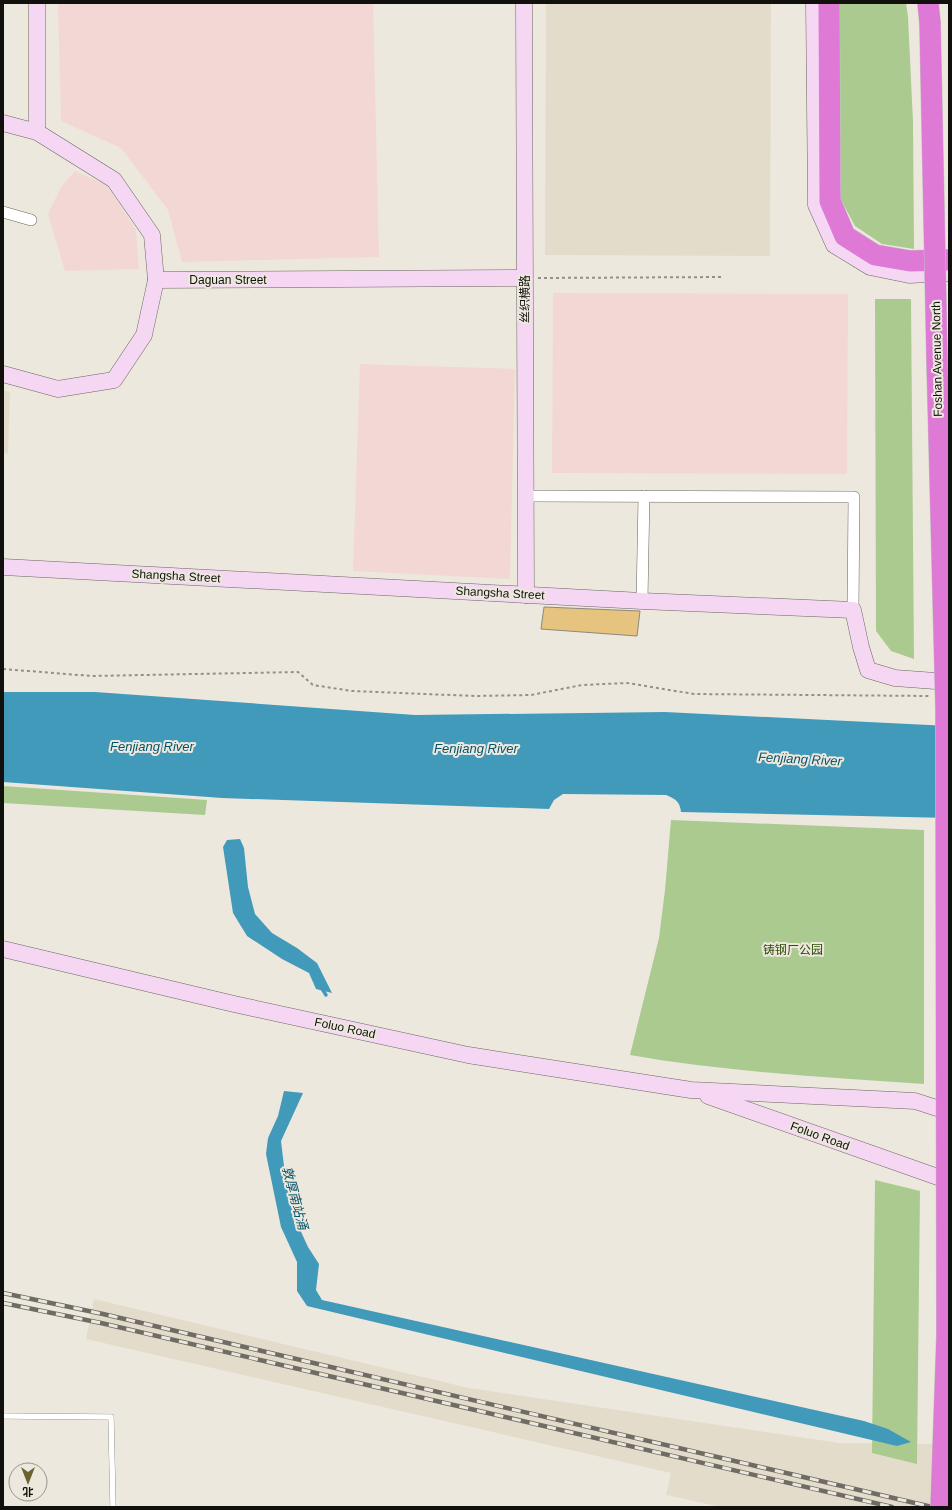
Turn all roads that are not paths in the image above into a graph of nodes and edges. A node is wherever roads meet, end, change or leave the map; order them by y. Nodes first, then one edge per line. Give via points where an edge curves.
1 (38, 3) edge
2 (524, 3) edge
3 (814, 3) edge
4 (829, 3) edge
5 (929, 13) edge
6 (3, 123) edge
7 (37, 132) junction
8 (3, 212) edge
9 (30, 220) dead end
10 (949, 260) edge
11 (949, 273) edge
12 (524, 278) junction
13 (156, 280) junction
14 (3, 374) edge
15 (526, 496) junction
16 (644, 496) junction
17 (3, 567) edge
18 (526, 595) junction
19 (642, 601) junction
20 (854, 610) junction
21 (949, 682) edge
22 (3, 949) edge
23 (691, 1090) junction
24 (949, 1112) edge
25 (949, 1181) edge
26 (3, 1416) edge
27 (113, 1507) edge
28 (941, 1507) edge

1 - 7 street
2 - 12 street, 丝织横路
3 - 11 street via 816,205 834,245 870,267 909,275
4 - 10 highway via 830,202 845,236 875,255 910,261
5 - 28 highway, Foshan Avenue North, bridge via 946,709 947,1335
6 - 7 street
7 - 13 street via 114,180 152,235
8 - 9 street
12 - 13 street, Daguan Street
12 - 15 street, 丝织横路
13 - 14 street via 144,335 114,380 58,389
15 - 16 street
15 - 18 street, 丝织横路
16 - 19 street
16 - 20 street via 854,497
17 - 18 street, Shangsha Street
18 - 19 street, Shangsha Street
19 - 20 street, Shangsha Street
20 - 21 street via 868,670 894,678
22 - 23 street, Foluo Road via 234,1004 468,1055
23 - 24 street, Foluo Road via 915,1101
23 - 25 street, Foluo Road
26 - 27 lane via 111,1417

